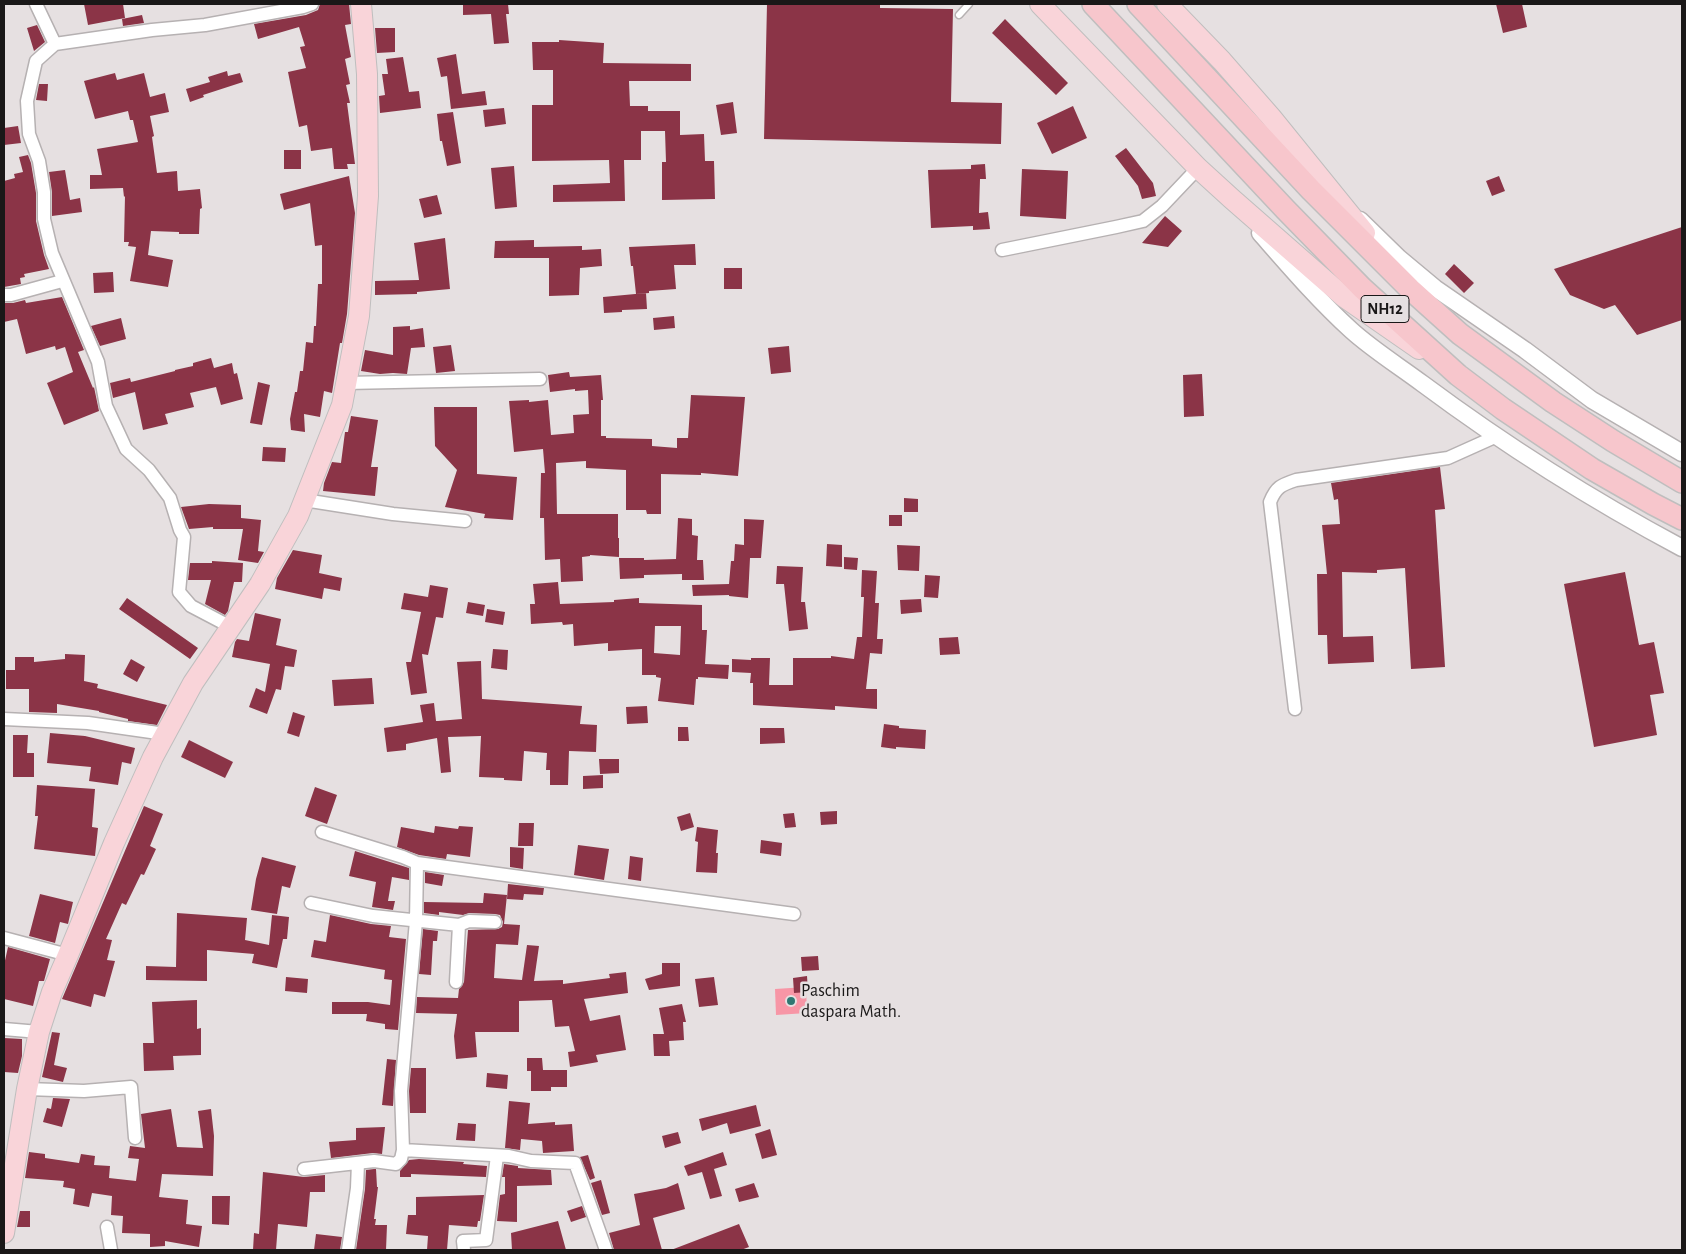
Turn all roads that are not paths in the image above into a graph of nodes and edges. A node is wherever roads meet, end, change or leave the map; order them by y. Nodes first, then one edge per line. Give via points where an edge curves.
1 (36, 4) edge
2 (312, 4) edge
3 (361, 4) edge
4 (969, 4) edge
5 (1040, 4) edge
6 (1092, 4) edge
7 (1138, 4) edge
8 (1160, 12) edge
9 (959, 15) dead end
10 (55, 44) junction
11 (1198, 168) junction
12 (1325, 184) junction
13 (1232, 199) junction
14 (1002, 250) dead end
15 (62, 281) junction
16 (1410, 289) junction
17 (4, 295) edge
18 (1458, 375) junction
19 (540, 379) dead end
20 (346, 383) junction
21 (1497, 436) junction
22 (1682, 453) edge
23 (1682, 482) edge
24 (304, 500) junction
25 (1682, 519) edge
26 (465, 521) dead end
27 (1682, 548) edge
28 (231, 627) junction
29 (1295, 709) dead end
30 (4, 719) edge
31 (166, 734) junction
32 (322, 832) dead end
33 (417, 863) junction
34 (311, 903) dead end
35 (794, 914) dead end
36 (416, 920) junction
37 (495, 922) dead end
38 (459, 925) junction
39 (4, 938) edge
40 (68, 955) junction
41 (456, 982) dead end
42 (4, 1029) edge
43 (39, 1032) junction
44 (27, 1089) junction
45 (135, 1138) dead end
46 (403, 1150) junction
47 (497, 1156) junction
48 (10, 1157) edge
49 (358, 1163) junction
50 (304, 1169) dead end
51 (107, 1227) dead end
52 (4, 1233) edge
53 (110, 1250) edge
54 (348, 1250) edge
55 (464, 1250) edge
56 (606, 1250) edge

1 - 10 street
2 - 10 street via 205,25
3 - 20 main road via 367,74 368,196 359,316
4 - 9 lane
5 - 11 main road
6 - 18 highway, NH12 via 1362,288
7 - 8 highway, NH12
8 - 12 main road via 1222,60 1272,116
8 - 16 highway, NH12 via 1311,190
10 - 15 street via 36,61 26,100 29,134 39,161 44,219
11 - 13 main road
11 - 14 street via 1162,206 1143,220
12 - 16 main road
12 - 22 street via 1373,233 1435,288 1592,400
13 - 18 main road via 1344,297
13 - 21 street via 1317,298 1352,331
15 - 17 street
15 - 28 street via 98,362 106,406 126,449 150,470 170,498 184,537 179,592 191,606
16 - 23 highway, NH12 via 1460,334 1553,402
18 - 25 highway, NH12 via 1592,469
19 - 20 street
20 - 24 main road via 342,405
21 - 27 street via 1636,524
21 - 29 street via 1448,458 1296,480 1275,490 1270,502
24 - 26 street
24 - 28 main road via 260,584
28 - 31 main road via 193,683
30 - 31 street via 88,723
31 - 40 main road via 114,842
32 - 33 street
33 - 35 street
33 - 36 street
34 - 36 street via 373,916
36 - 38 street
36 - 46 street via 401,1091
37 - 38 street via 469,921
38 - 41 street
39 - 40 street
40 - 43 main road
42 - 43 street
43 - 44 main road
44 - 45 street via 84,1091 131,1087
44 - 48 main road
46 - 47 street
46 - 49 street via 396,1164
47 - 55 street via 486,1240 463,1241
47 - 56 street via 575,1163
48 - 52 main road
49 - 50 street
49 - 54 street
51 - 53 street

